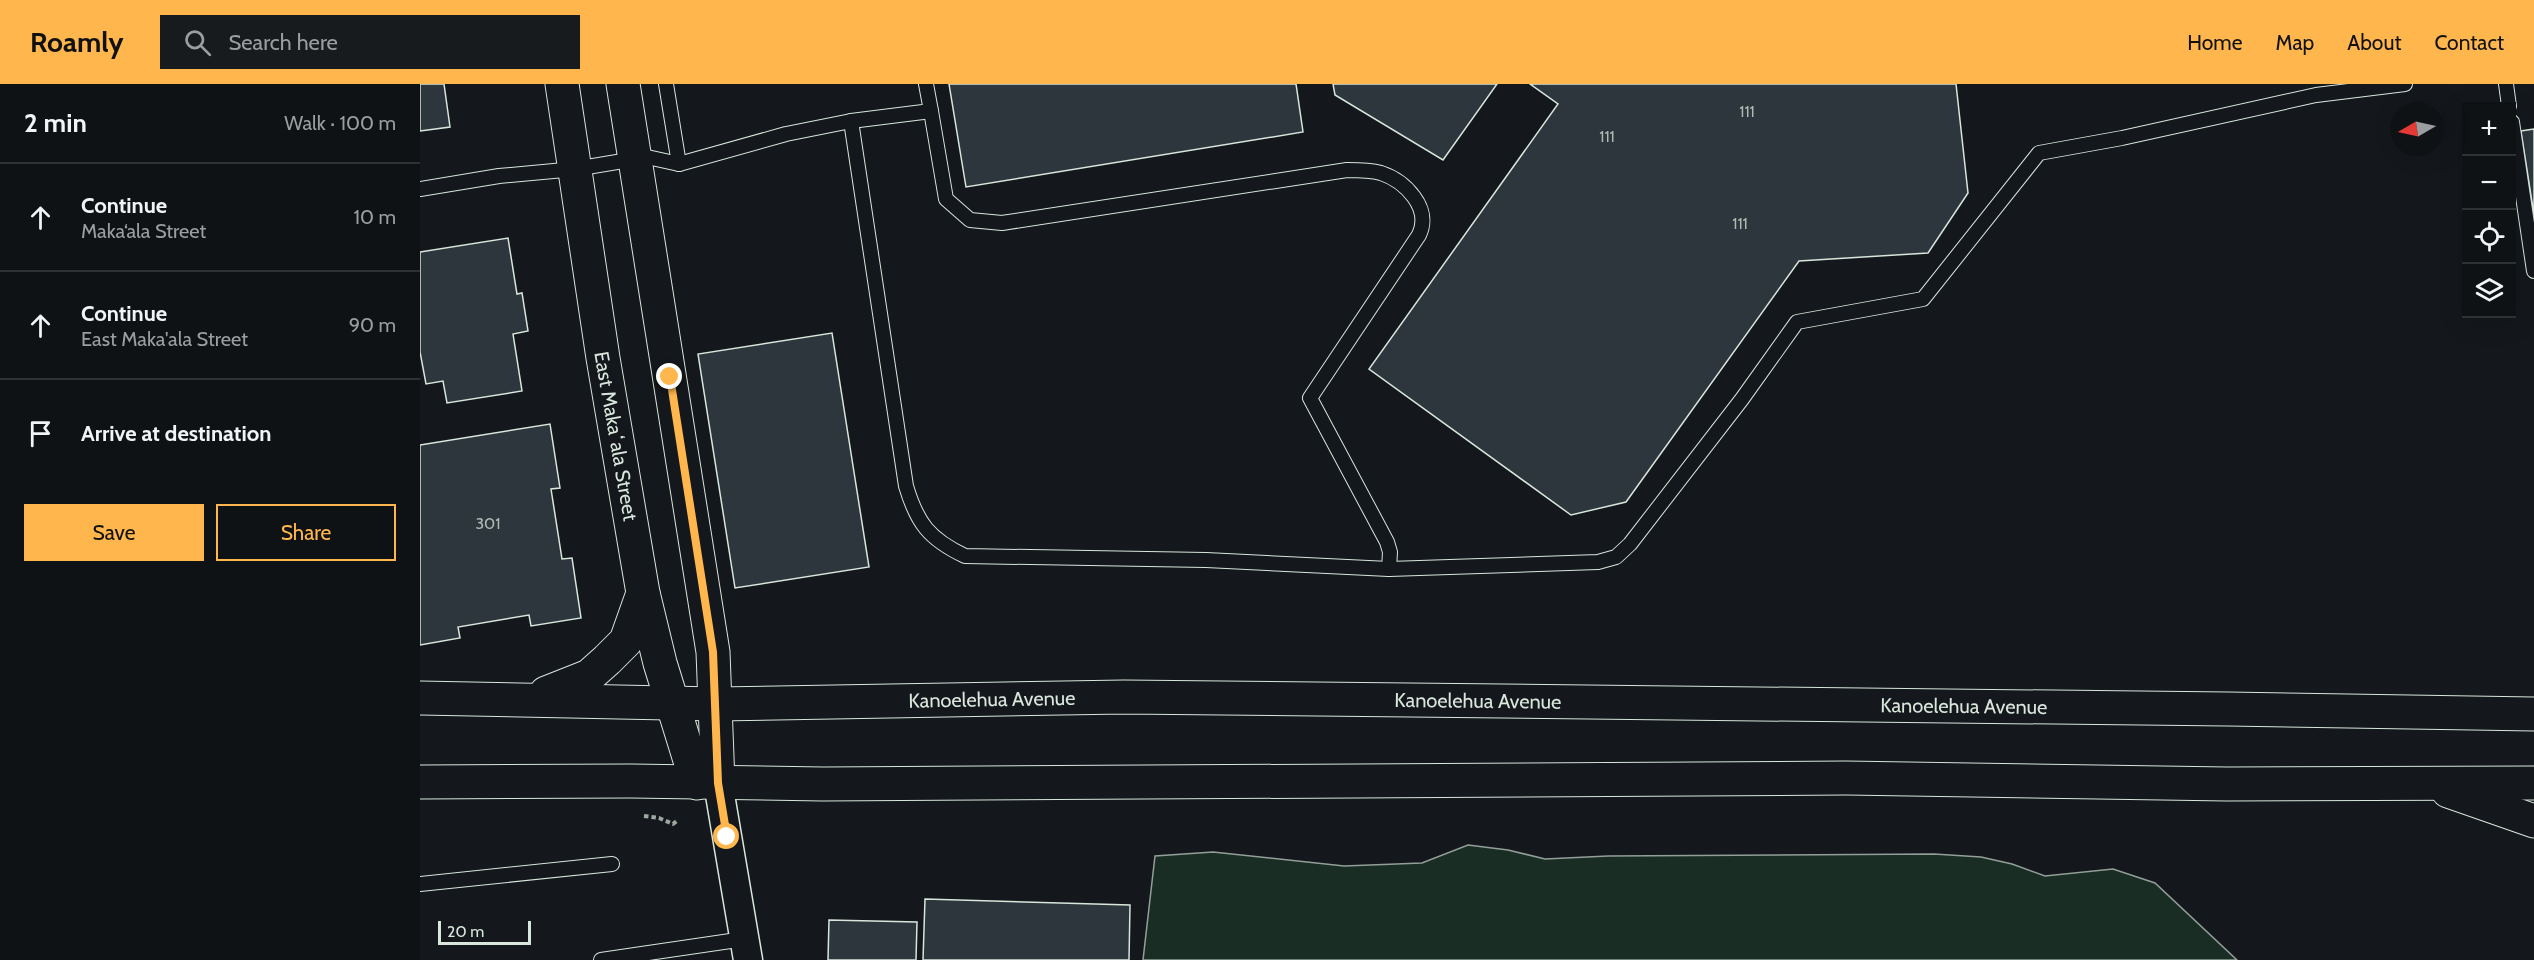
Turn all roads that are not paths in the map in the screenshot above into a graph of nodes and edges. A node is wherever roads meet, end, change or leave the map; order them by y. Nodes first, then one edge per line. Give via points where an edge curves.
1 (562, 84) edge
2 (623, 84) edge
3 (666, 84) edge
4 (926, 84) edge
5 (2405, 84) edge
6 (2506, 84) edge
7 (2315, 89) edge
8 (2508, 102) edge
9 (930, 111) junction
10 (851, 121) junction
11 (2516, 154) edge
12 (635, 159) junction
13 (679, 164) junction
14 (575, 169) junction
15 (420, 189) edge
16 (2534, 271) edge
17 (1389, 569) junction
18 (643, 593) junction
19 (420, 698) edge
20 (534, 699) junction
21 (672, 702) junction
22 (717, 704) junction
23 (2534, 714) edge
24 (420, 782) edge
25 (707, 783) junction
26 (2534, 783) edge
27 (2429, 784) junction
28 (2534, 821) edge
29 (612, 864) dead end
30 (420, 884) edge
31 (746, 950) edge
32 (601, 960) edge

1 - 14 main road, East Makaʻala Street
2 - 12 main road
3 - 13 lane
4 - 9 lane
5 - 7 lane
6 - 8 lane
7 - 17 lane via 2122,138 2039,153 1923,299 1797,322 1670,493 1616,557 1598,562
9 - 10 lane
9 - 17 lane via 946,199 970,220 1002,223 1347,170 1382,173 1408,190 1420,209 1423,222 1419,235 1310,398 1387,542
10 - 13 lane via 786,134
10 - 17 lane via 906,486 914,512 935,538 965,556 1206,560
11 - 16 lane
12 - 13 lane via 647,157
12 - 14 lane
12 - 22 main road via 713,652
14 - 15 lane via 518,173
14 - 18 main road, East Makaʻala Street
18 - 20 main road via 626,641 607,660 589,676
18 - 21 main road, East Makaʻala Street
19 - 20 main road, Kanoelehua Avenue
20 - 21 main road, Kanoelehua Avenue
21 - 22 main road, Kanoelehua Avenue
21 - 25 main road, East Makaʻala Street
22 - 23 main road, Kanoelehua Avenue via 1136,697
22 - 25 main road
24 - 25 main road
25 - 27 main road via 1846,778
25 - 31 street
26 - 27 main road
27 - 28 main road
29 - 30 lane
31 - 32 lane

